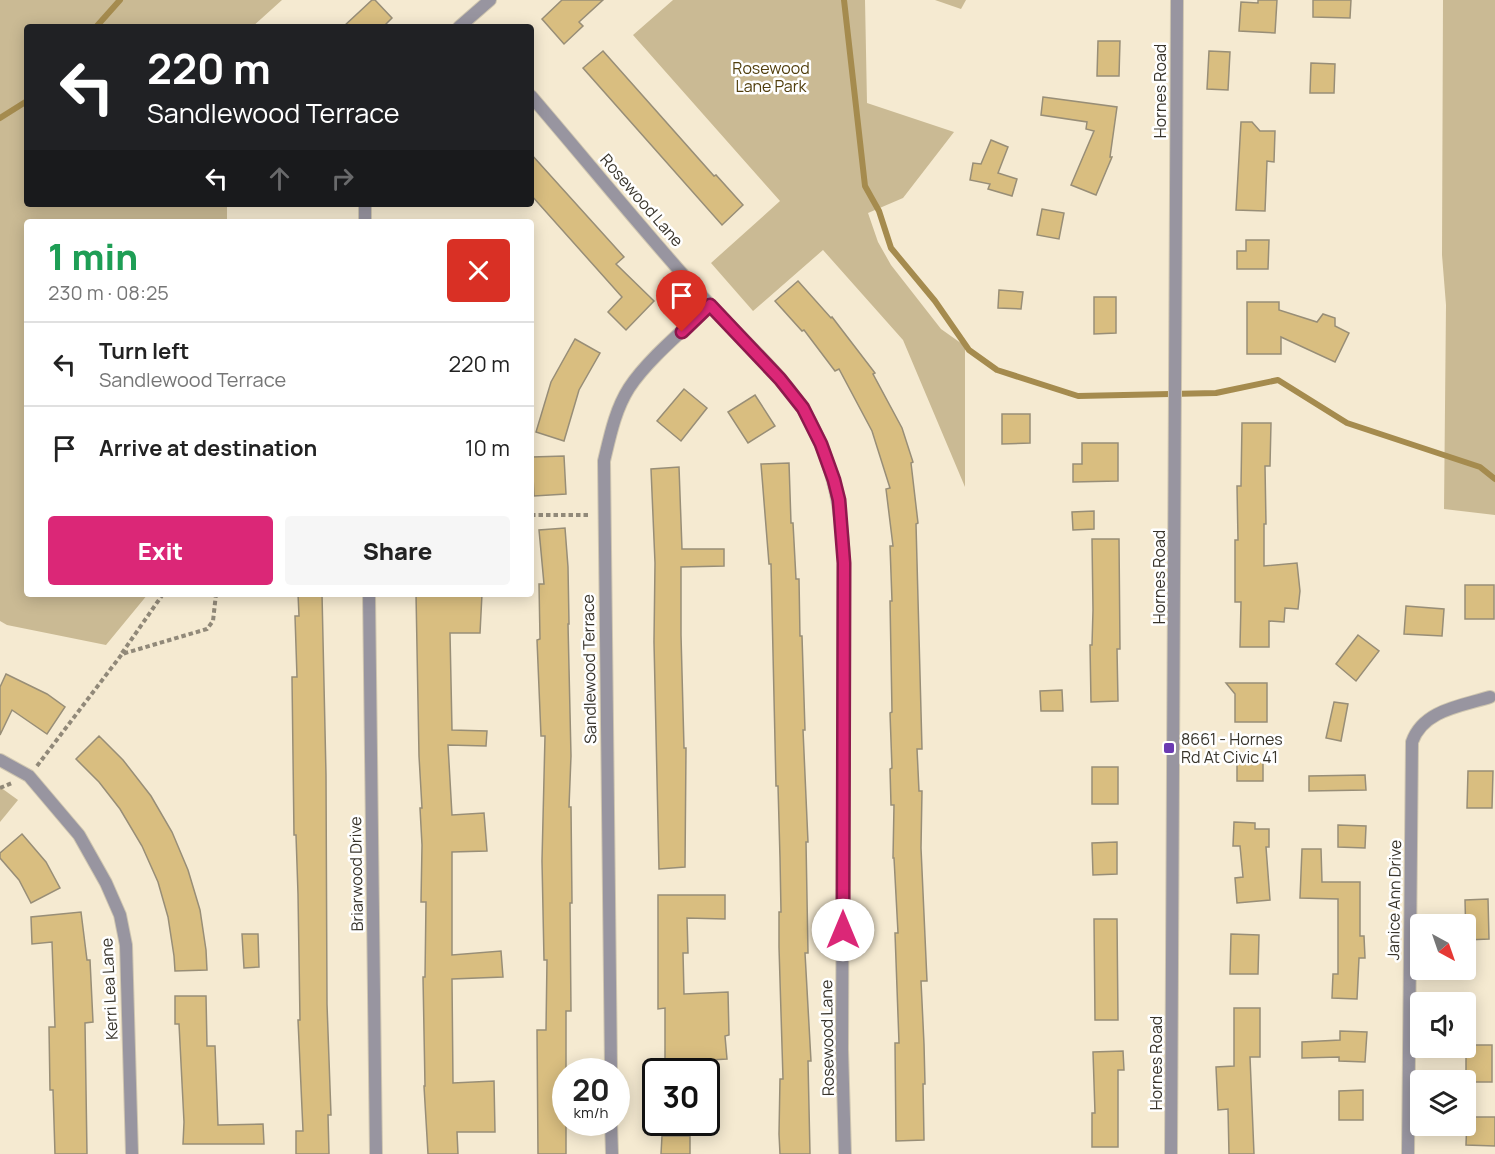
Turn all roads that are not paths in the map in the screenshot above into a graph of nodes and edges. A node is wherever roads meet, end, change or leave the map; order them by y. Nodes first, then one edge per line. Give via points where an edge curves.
1 (490, 0) edge
2 (1177, 0) edge
3 (467, 24) edge
4 (534, 100) edge
5 (710, 305) junction
6 (369, 597) edge
7 (1490, 697) dead end
8 (0, 760) edge
9 (611, 1058) edge
10 (611, 1136) edge
11 (132, 1154) edge
12 (376, 1154) edge
13 (612, 1154) edge
14 (845, 1154) edge
15 (1172, 1154) edge
16 (1408, 1154) edge

1 - 3 street
2 - 15 street, Hornes Road
4 - 5 street, Rosewood Lane
5 - 9 street, Sandlewood Terrace via 629,388 612,426 604,461
5 - 14 street, Rosewood Lane via 803,408 824,453 839,500 844,563
6 - 12 street, Briarwood Drive
7 - 16 street, Janice Ann Drive via 1431,717 1417,730 1413,742
8 - 11 street, Kerri Lea Lane via 29,776 79,835 120,915 126,945
10 - 13 street

